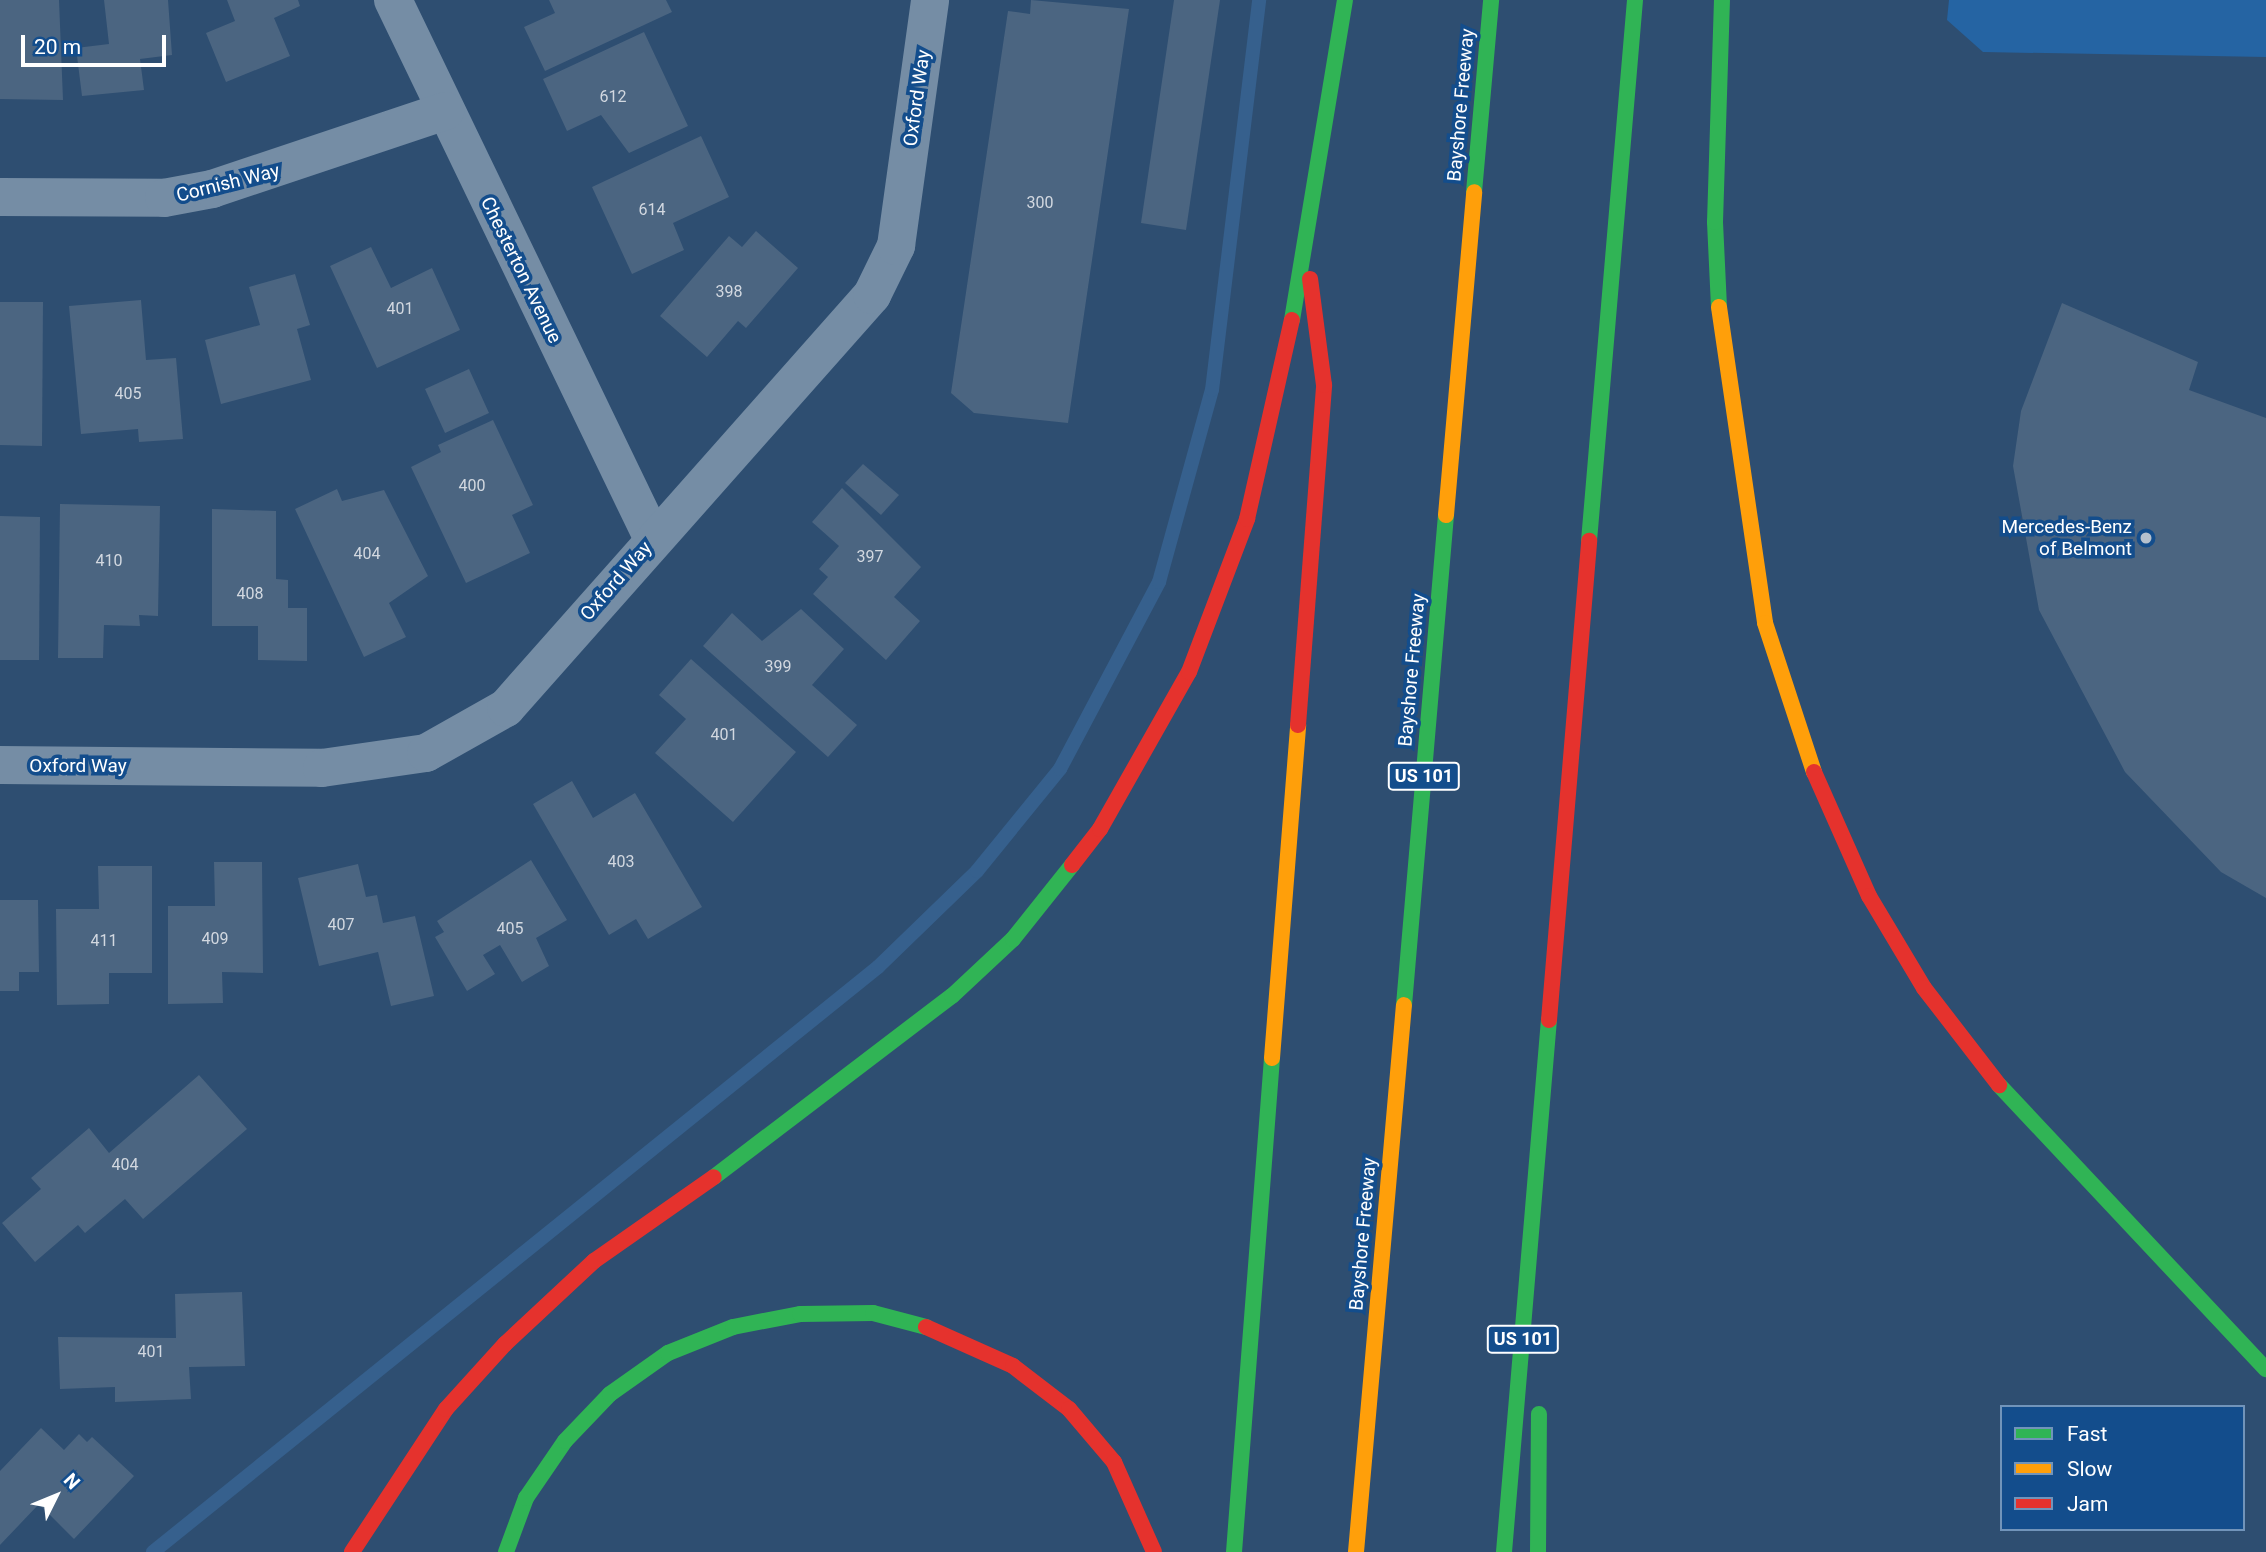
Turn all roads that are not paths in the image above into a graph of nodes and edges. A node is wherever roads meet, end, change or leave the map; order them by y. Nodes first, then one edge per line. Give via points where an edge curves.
1 (393, 0) edge
2 (930, 0) edge
3 (1345, 0) edge
4 (1491, 0) edge
5 (1635, 0) edge
6 (1722, 0) edge
7 (445, 111) junction
8 (0, 197) edge
9 (1304, 232) junction
10 (653, 539) junction
11 (0, 765) edge
12 (1543, 1125) junction
13 (1540, 1359) dead end
14 (2266, 1369) edge
15 (1539, 1401) dead end
16 (352, 1552) edge
17 (506, 1552) edge
18 (1154, 1552) edge
19 (1234, 1552) edge
20 (1356, 1552) edge
21 (1504, 1552) edge
22 (1538, 1552) edge

1 - 7 street, Chesterton Avenue
2 - 10 street, Oxford Way via 896,246 885,272 872,295
3 - 9 highway
4 - 20 highway, Bayshore Freeway / US 101
5 - 12 highway, US 101
6 - 14 highway via 1715,222 1720,316 1765,623 1819,786 1869,897 1924,988 1989,1074
7 - 8 street, Cornish Way via 212,189 164,198
7 - 10 street, Chesterton Avenue
9 - 16 highway via 1268,439 1221,597 1150,746 1065,880 1013,939 889,1049 594,1261 505,1344 446,1409
9 - 19 highway via 1324,385
10 - 11 street, Oxford Way via 506,708 426,753 322,768
12 - 13 highway
12 - 21 highway, US 101
15 - 22 highway
17 - 18 highway via 526,1498 565,1441 610,1394 668,1353 733,1327 800,1314 873,1314 946,1333 1013,1366 1069,1409 1114,1462

